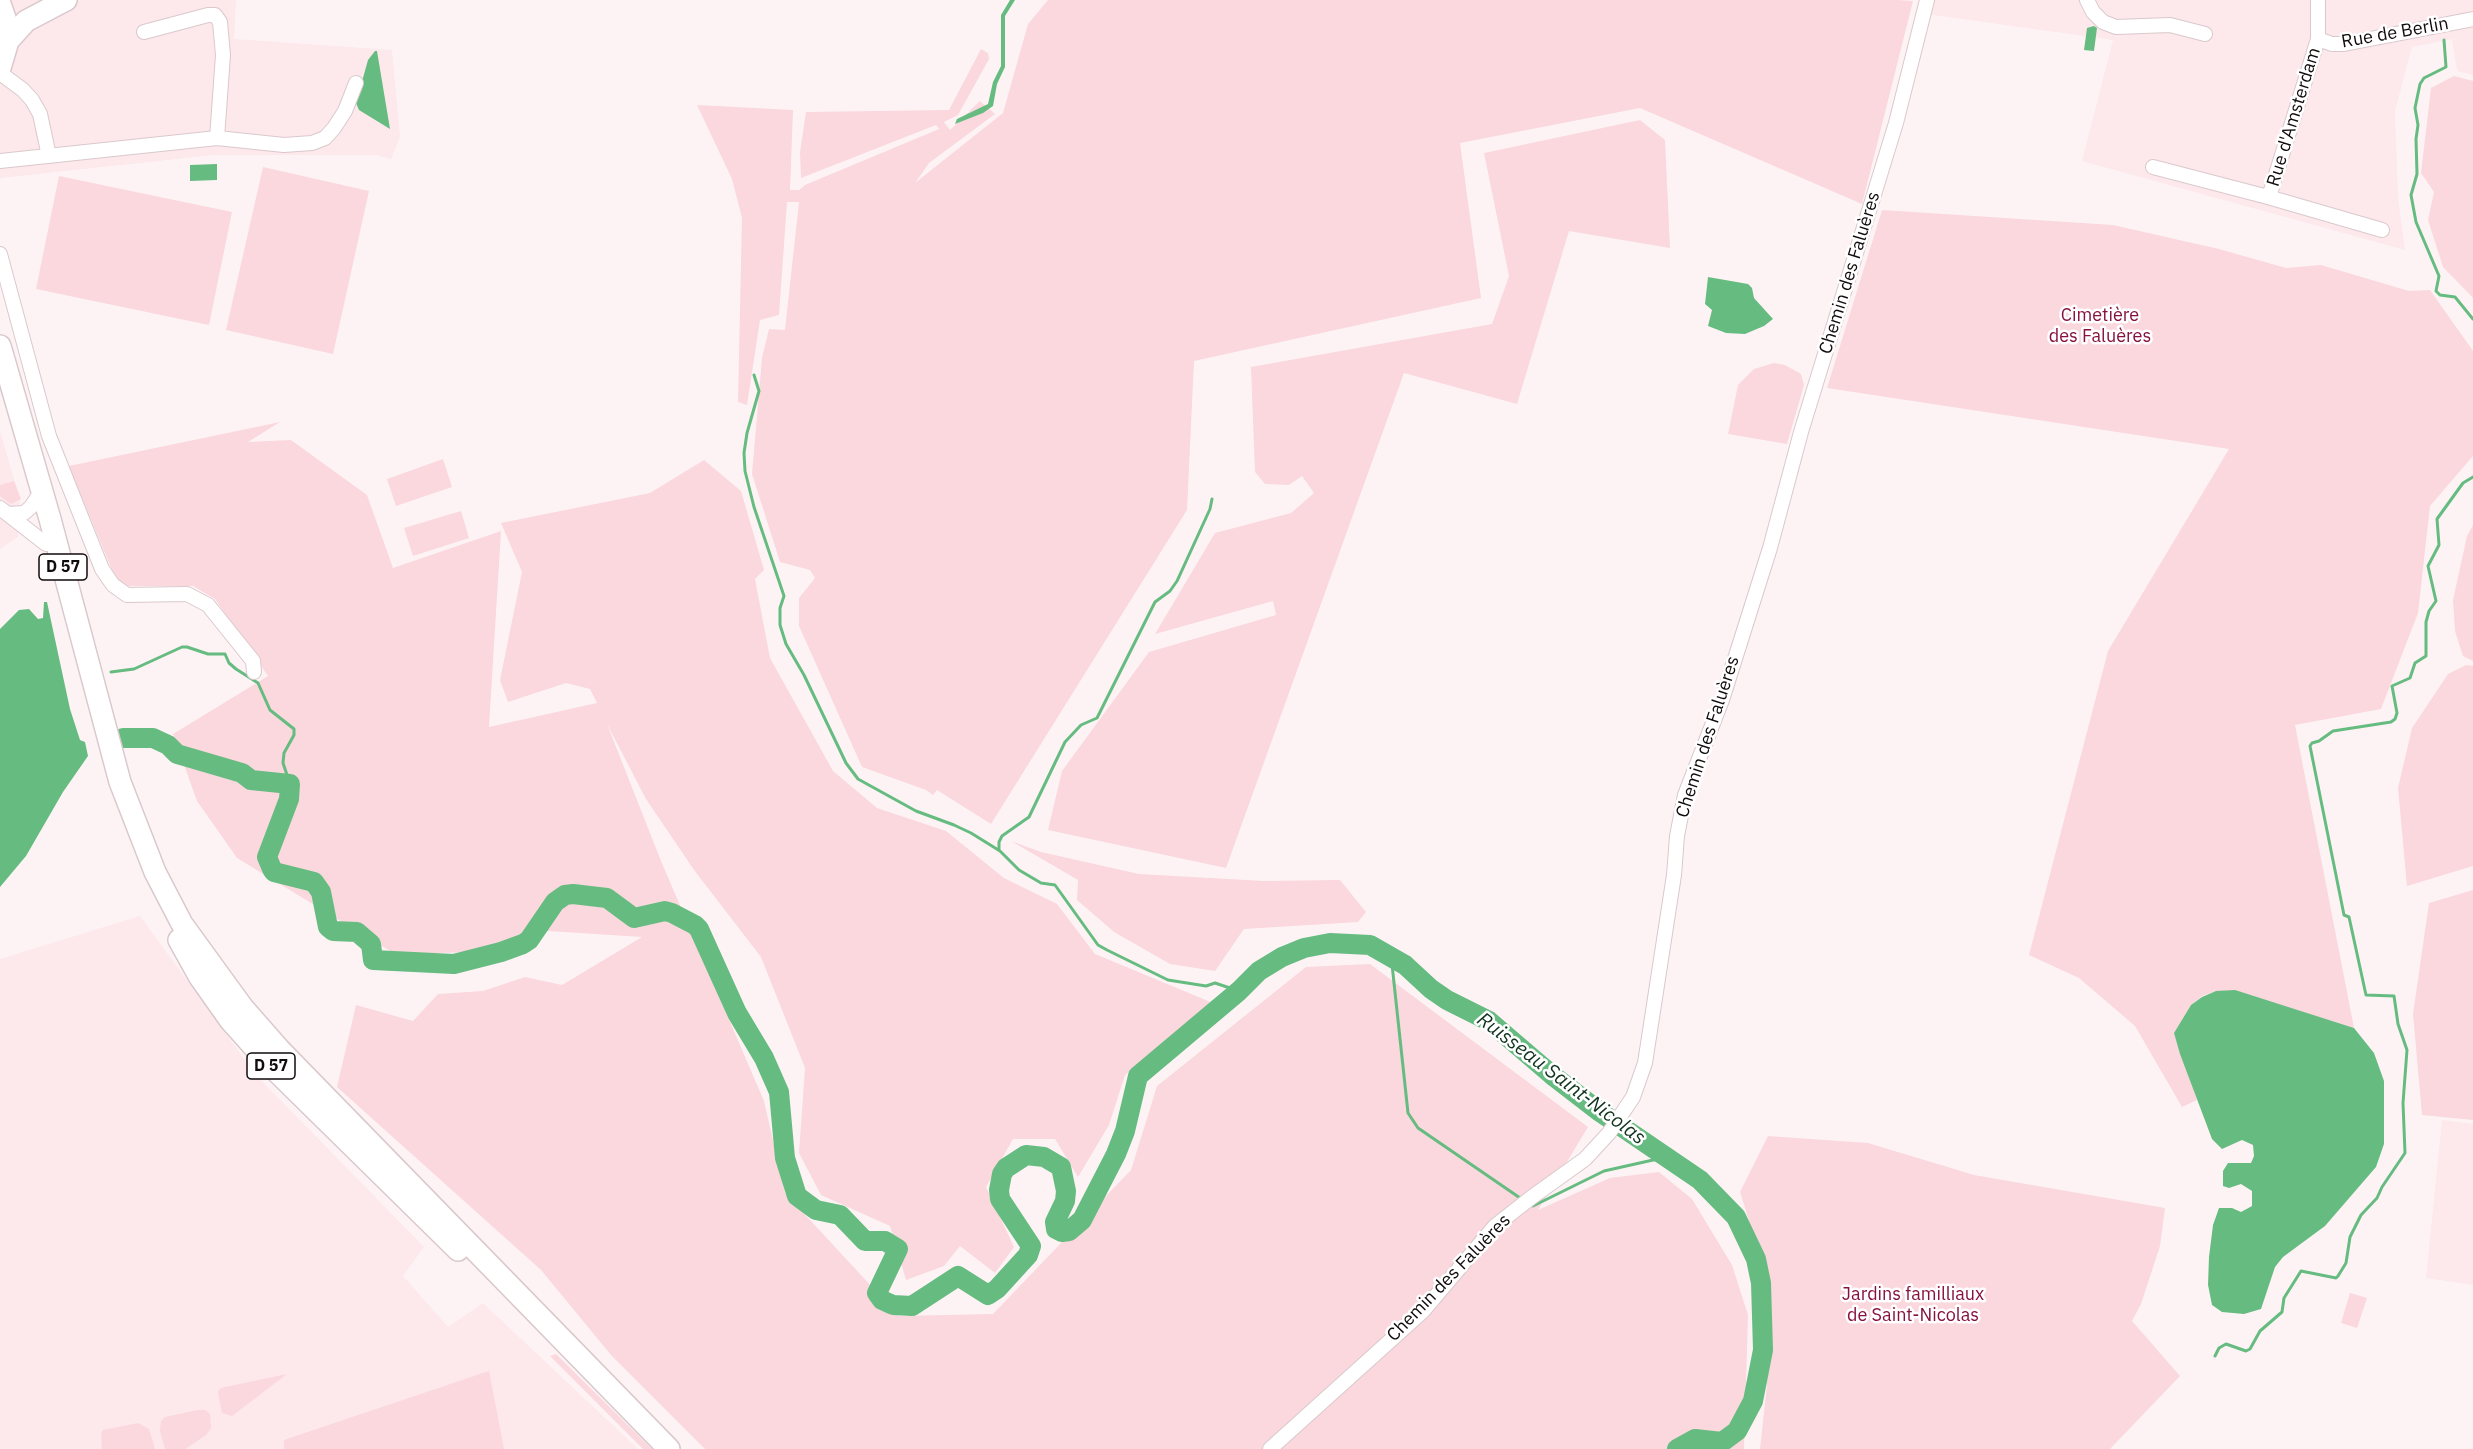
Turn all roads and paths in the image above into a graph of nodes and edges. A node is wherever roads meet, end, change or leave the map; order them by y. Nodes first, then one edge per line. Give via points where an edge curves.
1 (66, 0) edge
2 (1927, 0) edge
3 (2087, 0) edge
4 (2318, 0) edge
5 (0, 4) edge
6 (2473, 19) edge
7 (144, 32) dead end
8 (2205, 34) dead end
9 (2318, 39) junction
10 (8, 41) junction
11 (0, 68) edge
12 (0, 73) edge
13 (356, 83) dead end
14 (217, 138) junction
15 (49, 156) junction
16 (0, 161) edge
17 (2153, 167) dead end
18 (2269, 197) junction
19 (2382, 230) dead end
20 (0, 254) edge
21 (0, 346) edge
22 (0, 378) edge
23 (37, 494) junction
24 (4, 511) edge
25 (46, 544) junction
26 (254, 672) dead end
27 (608, 1389) junction
28 (669, 1449) edge
29 (1270, 1449) edge

1 - 10 main road via 26,21
2 - 29 street, Chemin des Faluères via 1896,123 1801,432 1770,548 1722,700 1685,795 1645,1063 1633,1097 1609,1133 1585,1159 1495,1226 1423,1311
3 - 8 street via 2098,17 2116,27 2170,26
4 - 9 street, Rue d'Amsterdam
5 - 10 main road
6 - 9 street, Rue de Berlin via 2344,44
7 - 14 street via 207,15 215,15 220,22 223,55
9 - 18 street, Rue d'Amsterdam
10 - 11 main road
12 - 15 street via 32,100 40,114
13 - 14 street via 345,111 325,138 284,145
14 - 15 street
15 - 16 street
17 - 18 street
18 - 19 street
20 - 26 street via 49,436 102,569 112,585 127,595 188,594 208,605 253,662
21 - 23 main road, D 57
22 - 23 main road, D 57
23 - 24 street via 24,513
23 - 25 main road, D 57
23 - 27 main road, D 57 via 120,782 155,872 182,924 243,1008 279,1049
24 - 25 street
25 - 27 main road, D 57 via 123,824 143,874 199,976 230,1020 272,1067 436,1230
27 - 28 main road, D 57

